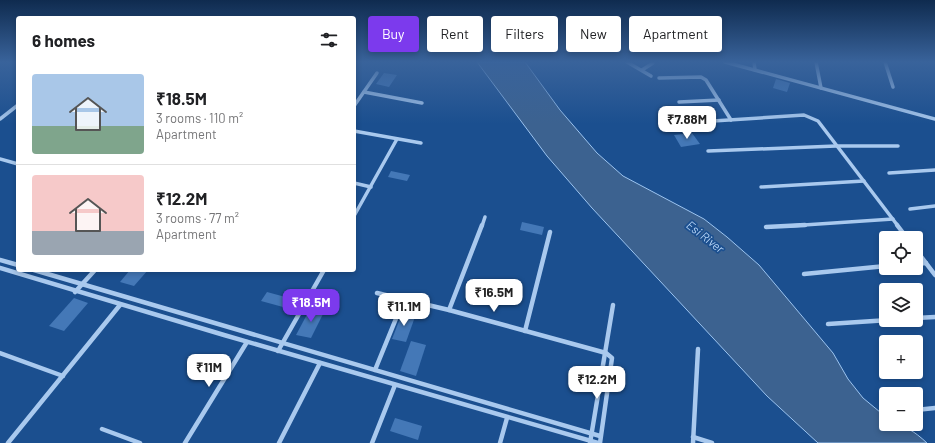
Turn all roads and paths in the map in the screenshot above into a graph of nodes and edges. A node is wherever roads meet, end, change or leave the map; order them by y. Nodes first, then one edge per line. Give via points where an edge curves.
1 (370, 83) edge
2 (708, 83) edge
3 (801, 83) edge
4 (820, 83) edge
5 (892, 83) edge
6 (893, 87) dead end
7 (821, 88) junction
8 (364, 92) junction
9 (719, 100) junction
10 (678, 102) dead end
11 (356, 103) edge
12 (422, 103) dead end
13 (16, 107) edge
14 (0, 119) edge
15 (731, 120) junction
16 (935, 120) edge
17 (713, 121) dead end
18 (356, 131) edge
19 (397, 139) junction
20 (421, 143) dead end
21 (836, 146) junction
22 (898, 146) dead end
23 (708, 151) dead end
24 (0, 160) edge
25 (16, 164) edge
26 (935, 170) edge
27 (890, 173) dead end
28 (864, 181) junction
29 (356, 183) edge
30 (371, 186) junction
31 (761, 187) dead end
32 (935, 206) edge
33 (910, 209) dead end
34 (356, 212) edge
35 (485, 218) dead end
36 (893, 219) junction
37 (766, 226) dead end
38 (902, 231) edge
39 (550, 232) dead end
40 (923, 259) edge
41 (0, 260) edge
42 (923, 263) edge
43 (926, 263) junction
44 (16, 264) edge
45 (879, 267) edge
46 (0, 268) edge
47 (16, 271) edge
48 (20, 272) edge
49 (40, 272) edge
50 (93, 272) edge
51 (323, 272) edge
52 (804, 274) dead end
53 (935, 275) edge
54 (81, 285) junction
55 (76, 292) junction
56 (377, 293) dead end
57 (404, 299) junction
58 (120, 305) junction
59 (614, 305) dead end
60 (449, 310) junction
61 (935, 317) edge
62 (923, 318) edge
63 (879, 321) edge
64 (828, 324) dead end
65 (526, 330) junction
66 (247, 342) junction
67 (283, 343) junction
68 (698, 348) dead end
69 (278, 351) junction
70 (0, 353) edge
71 (606, 353) junction
72 (320, 363) junction
73 (375, 370) junction
74 (63, 376) junction
75 (395, 385) junction
76 (935, 408) edge
77 (923, 409) edge
78 (507, 418) junction
79 (102, 429) dead end
80 (592, 433) junction
81 (600, 436) junction
82 (693, 440) edge
83 (590, 442) edge
84 (8, 443) edge
85 (140, 443) edge
86 (185, 443) edge
87 (279, 443) edge
88 (372, 443) edge
89 (500, 443) edge
90 (599, 443) edge
91 (712, 443) edge

1 - 8 street
2 - 9 street
3 - 7 street
4 - 7 street
5 - 6 street
7 - 16 street
8 - 11 street
8 - 12 street
9 - 10 street
9 - 15 street
13 - 14 street
15 - 17 street
15 - 21 street via 804,115 818,121
18 - 19 street
19 - 20 street
19 - 30 street
21 - 22 street
21 - 23 street
21 - 28 street
24 - 25 street
26 - 27 street
28 - 31 street
28 - 36 street
29 - 30 street
30 - 34 street
32 - 33 street
35 - 60 street
36 - 37 street
36 - 38 street
39 - 65 street
40 - 43 street
41 - 44 street
42 - 43 street
43 - 53 street
45 - 52 street
46 - 47 street
48 - 55 street
49 - 54 street
50 - 54 street
51 - 67 street
54 - 55 street
54 - 67 street
55 - 58 street
56 - 57 street
57 - 60 street
57 - 73 street
58 - 66 street
58 - 74 street
59 - 71 street
60 - 65 street
61 - 62 street
63 - 64 street
65 - 71 street
66 - 69 street
66 - 86 street
67 - 69 street
67 - 73 street
68 - 82 street
69 - 72 street
70 - 74 street
71 - 80 street
71 - 81 street via 612,358
72 - 75 street
72 - 87 street
73 - 80 street
74 - 84 street
75 - 78 street
75 - 88 street
76 - 77 street
78 - 83 street
78 - 89 street
79 - 85 street
80 - 81 street
80 - 83 street
81 - 90 street
82 - 91 street
83 - 90 street

